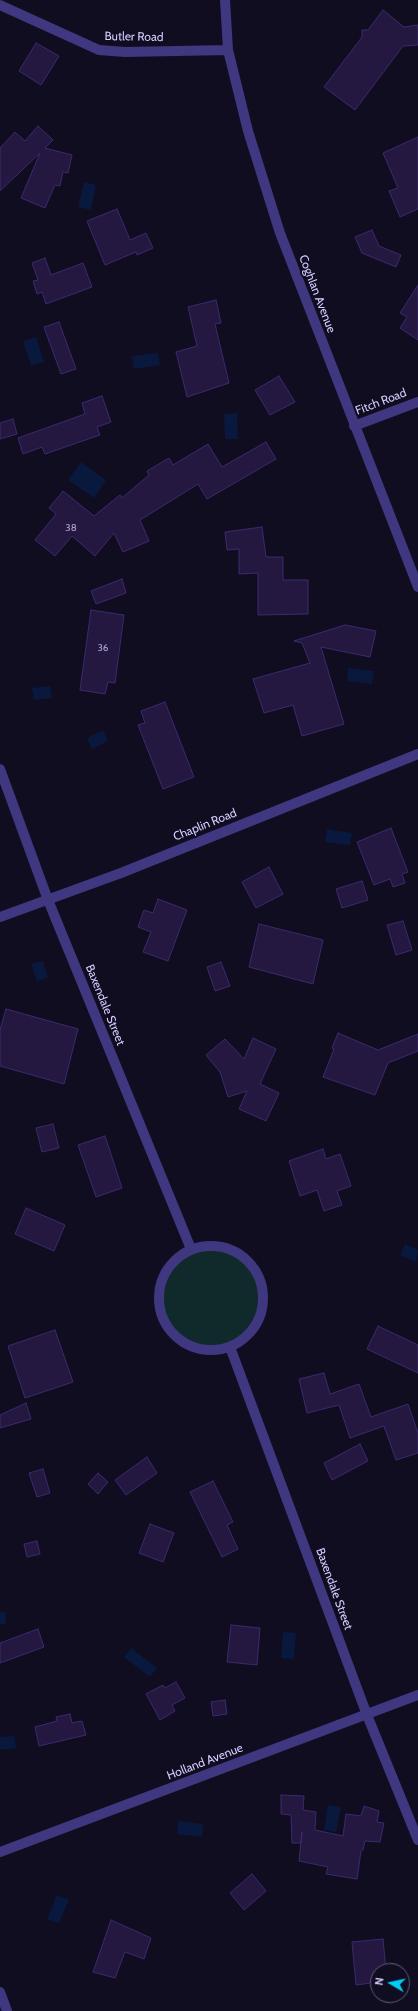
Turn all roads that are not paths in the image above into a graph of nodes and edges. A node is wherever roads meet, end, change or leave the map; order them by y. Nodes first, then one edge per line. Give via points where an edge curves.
1 (225, 0) edge
2 (0, 5) edge
3 (228, 50) junction
4 (418, 402) edge
5 (354, 426) junction
6 (418, 587) edge
7 (418, 754) edge
8 (0, 769) edge
9 (48, 900) junction
10 (0, 917) edge
11 (191, 1249) junction
12 (230, 1347) junction
13 (418, 1695) edge
14 (367, 1715) junction
15 (418, 1840) edge
16 (0, 1852) edge
17 (0, 1992) edge
18 (7, 2011) edge

1 - 3 street, Coghlan Avenue
2 - 3 street, Butler Road via 99,50
3 - 5 street, Coghlan Avenue via 248,131 280,233
4 - 5 street, Fitch Road
5 - 6 street, Coghlan Avenue
7 - 9 street, Chaplin Road
8 - 9 street, Baxendale Street
9 - 10 street, Chaplin Road
9 - 11 street, Baxendale Street
11 - 12 street via 211,1246 231,1250 248,1262 259,1279 263,1299 258,1319 247,1336
11 - 12 street via 174,1260 163,1277 158,1297 162,1318 173,1335 190,1346 210,1350
12 - 14 street, Baxendale Street
13 - 14 street, Holland Avenue
14 - 15 street, Baxendale Street
14 - 16 street, Holland Avenue
17 - 18 street

